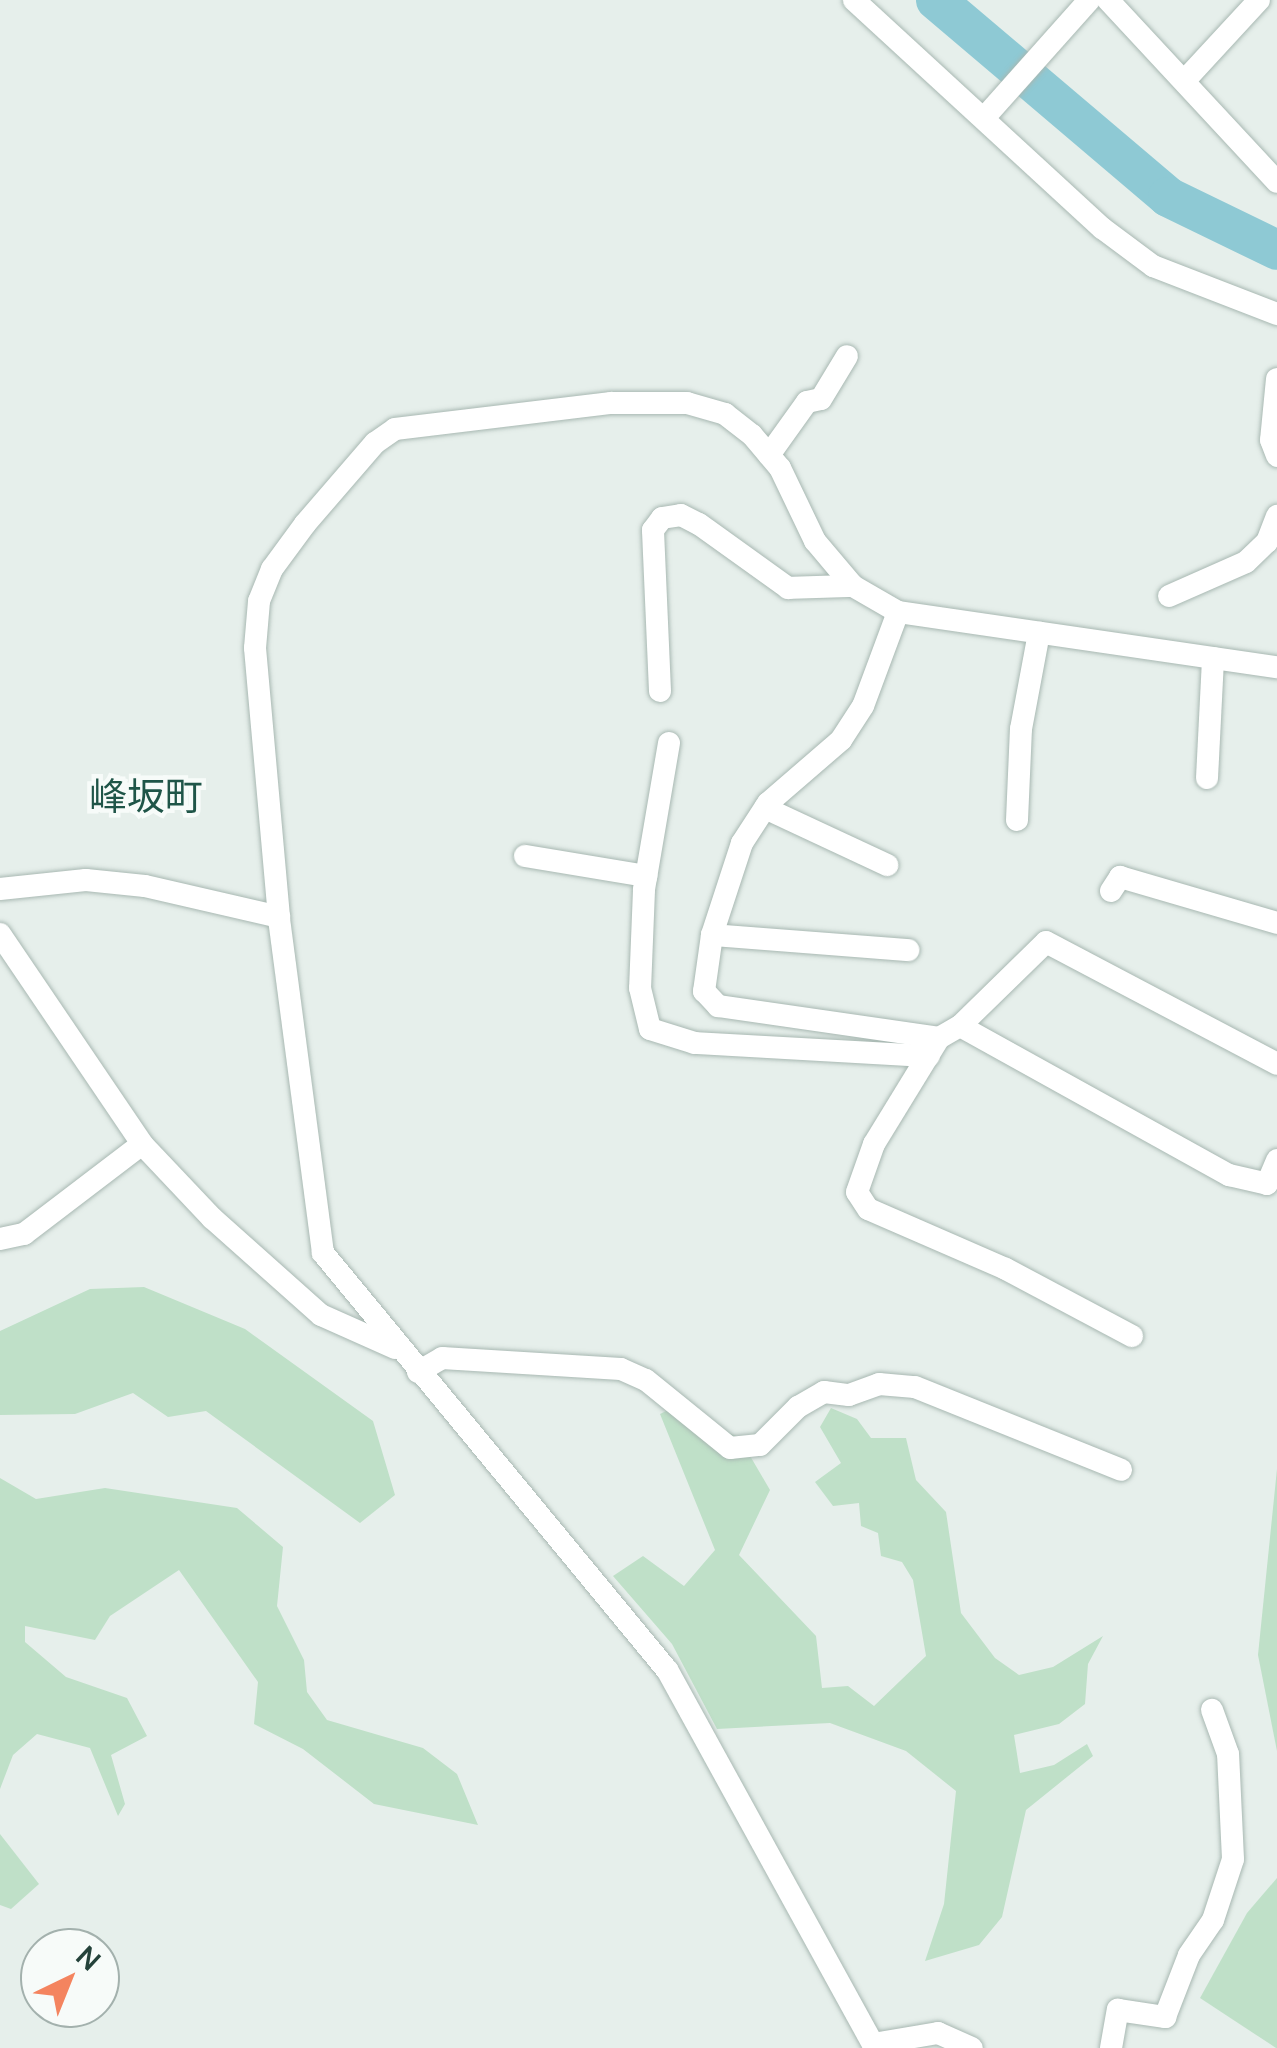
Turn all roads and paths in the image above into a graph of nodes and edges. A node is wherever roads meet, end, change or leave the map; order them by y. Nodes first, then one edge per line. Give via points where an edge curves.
1 (854, 0) edge
2 (1089, 0) edge
3 (1108, 0) edge
4 (1259, 0) edge
5 (1187, 78) junction
6 (984, 118) junction
7 (1277, 182) edge
8 (1277, 314) edge
9 (846, 356) dead end
10 (1277, 379) edge
11 (769, 455) junction
12 (1277, 456) edge
13 (1277, 516) edge
14 (852, 586) junction
15 (1169, 596) dead end
16 (898, 612) junction
17 (1039, 633) junction
18 (1213, 658) junction
19 (1277, 667) edge
20 (660, 691) dead end
21 (669, 743) dead end
22 (1206, 778) dead end
23 (765, 808) junction
24 (1017, 820) dead end
25 (886, 864) dead end
26 (536, 865) dead end
27 (646, 876) junction
28 (0, 889) edge
29 (1112, 890) dead end
30 (279, 916) junction
31 (1277, 922) edge
32 (0, 934) edge
33 (712, 935) junction
34 (908, 950) dead end
35 (960, 1026) junction
36 (934, 1047) junction
37 (1277, 1064) edge
38 (142, 1144) junction
39 (1277, 1160) edge
40 (0, 1238) edge
41 (1132, 1336) dead end
42 (398, 1349) junction
43 (418, 1372) junction
44 (1121, 1470) dead end
45 (1212, 1710) dead end
46 (874, 2046) edge
47 (972, 2048) edge
48 (1110, 2048) edge

1 - 6 street
2 - 6 street
3 - 5 street
4 - 5 street
5 - 7 street
6 - 8 street via 1102,228 1153,266
9 - 11 street via 821,399 807,402
10 - 12 street via 1271,440
11 - 14 street via 816,541
11 - 30 street via 726,414 687,402 469,418 396,430 375,443 305,524 259,600 256,648
13 - 15 street via 1268,542 1246,562
14 - 16 street
14 - 20 street via 788,588 700,524 662,518 653,530
16 - 17 street
16 - 23 street via 863,706 841,740
17 - 18 street
17 - 24 street via 1021,729
18 - 19 street
18 - 22 street
21 - 27 street
23 - 25 street
23 - 33 street via 742,842
26 - 27 street
27 - 36 street via 640,988 650,1029 694,1043
28 - 30 street via 86,880
29 - 31 street via 1120,877
30 - 42 street via 323,1253
32 - 38 street
33 - 34 street
33 - 36 street via 704,991 718,1006
35 - 36 street
35 - 37 street via 1046,942
35 - 39 street via 1229,1176 1267,1184
36 - 41 street via 862,1167 858,1192 868,1209 1006,1269
38 - 40 street via 24,1234
38 - 42 street via 274,1280 334,1322
42 - 43 street
43 - 44 street via 442,1358 622,1369 646,1380 730,1448 760,1445 798,1407 824,1392 915,1387
43 - 46 street via 667,1670
45 - 48 street via 1228,1754 1233,1859 1213,1920 1188,1954 1165,2016 1118,2010
46 - 47 street via 938,2034

